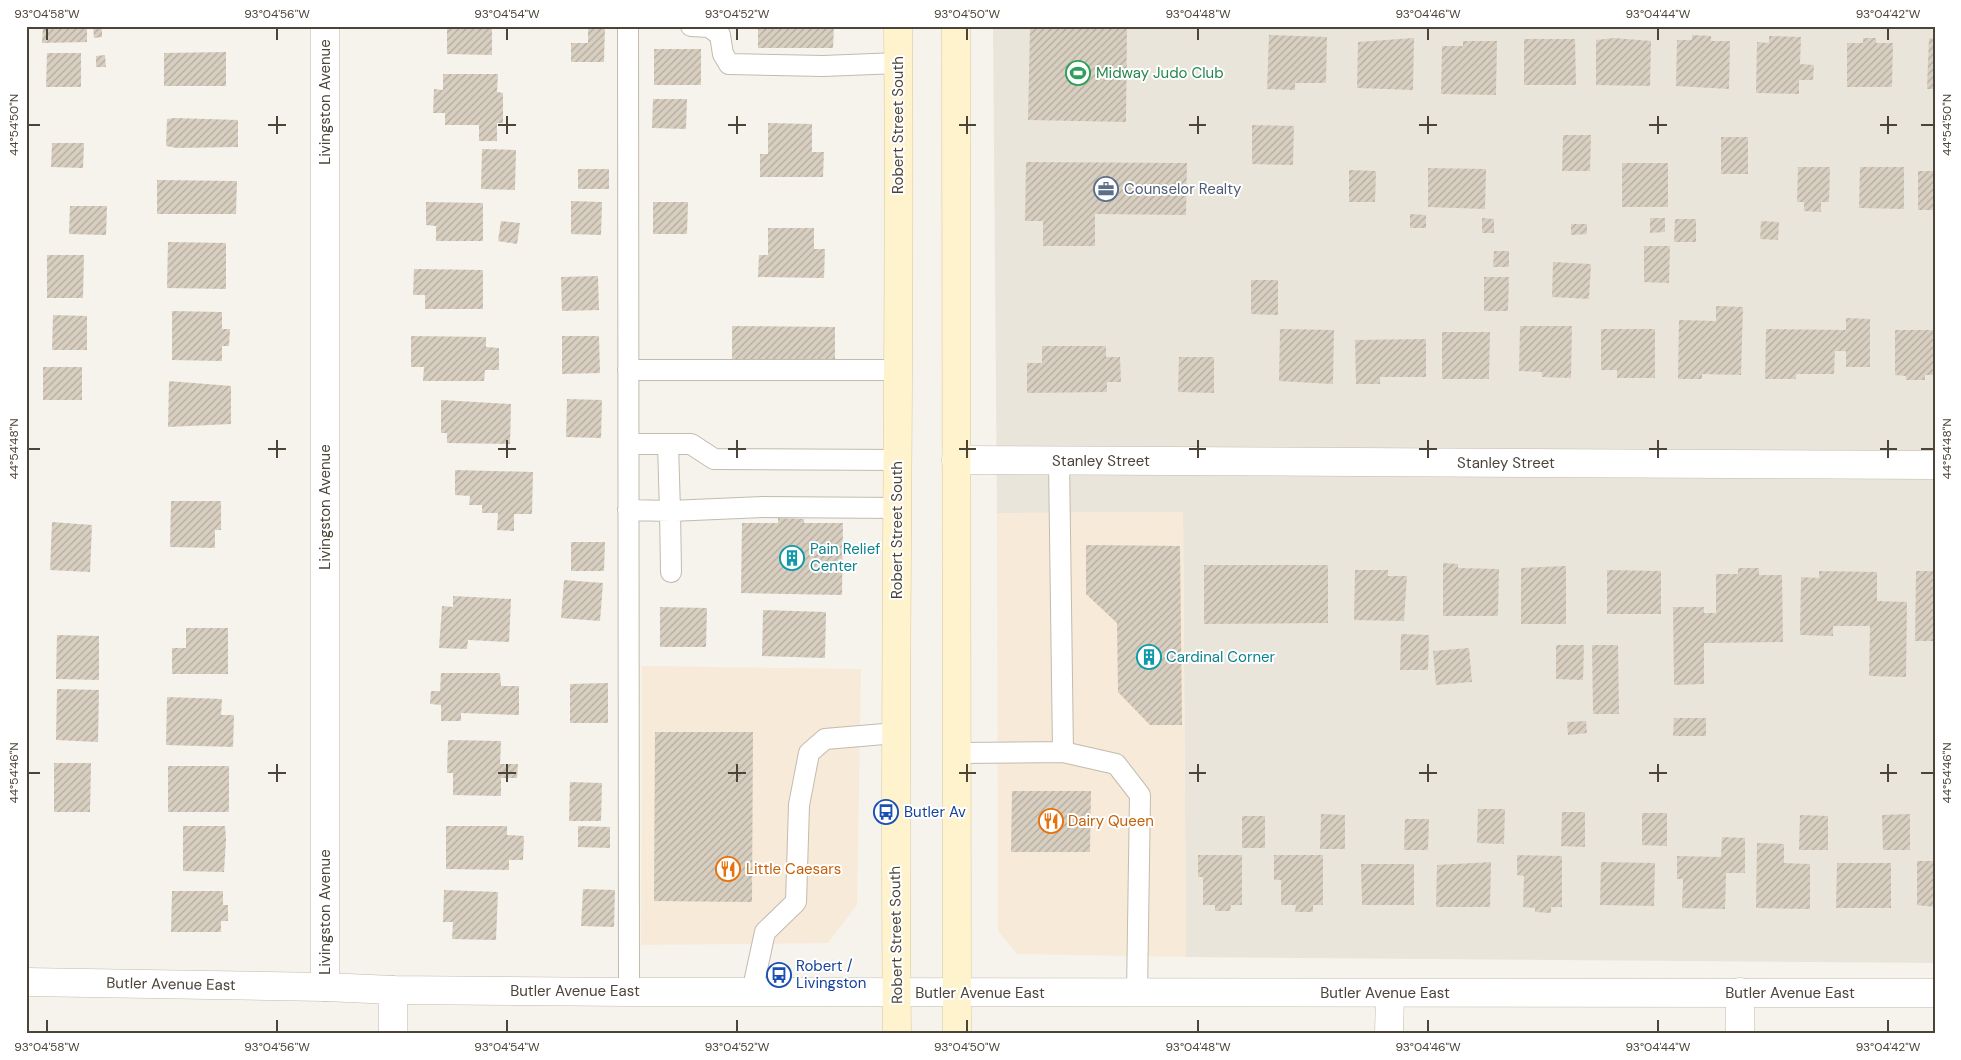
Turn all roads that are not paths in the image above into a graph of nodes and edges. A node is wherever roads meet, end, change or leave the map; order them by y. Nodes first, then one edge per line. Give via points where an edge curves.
1 (325, 26) edge
2 (628, 26) edge
3 (691, 26) edge
4 (898, 26) edge
5 (956, 26) edge
6 (898, 63) junction
7 (628, 370) junction
8 (898, 370) junction
9 (629, 444) junction
10 (668, 444) junction
11 (897, 460) junction
12 (956, 460) junction
13 (1059, 460) junction
14 (1935, 465) edge
15 (897, 508) junction
16 (628, 510) junction
17 (670, 511) junction
18 (670, 572) dead end
19 (896, 733) junction
20 (1063, 752) junction
21 (957, 753) junction
22 (26, 982) edge
23 (325, 987) junction
24 (393, 990) junction
25 (629, 992) junction
26 (752, 992) junction
27 (1740, 992) junction
28 (896, 993) junction
29 (957, 993) junction
30 (1137, 993) junction
31 (1935, 993) edge
32 (1390, 994) junction
33 (393, 1034) edge
34 (897, 1034) edge
35 (957, 1034) edge
36 (1389, 1034) edge
37 (1740, 1034) edge

1 - 23 street, Livingston Avenue
2 - 7 lane
3 - 6 lane via 709,27 720,35 723,54 729,64 823,66
4 - 6 main road, Robert Street South
5 - 12 main road
6 - 8 main road, Robert Street South
7 - 8 lane
7 - 9 lane
8 - 11 main road, Robert Street South
9 - 10 lane
9 - 16 lane
10 - 11 lane via 691,444 714,459
10 - 17 lane
11 - 15 main road, Robert Street South
12 - 13 street, Stanley Street
12 - 21 main road
13 - 14 street, Stanley Street
13 - 20 lane
15 - 17 lane via 763,506
15 - 19 main road, Robert Street South
16 - 17 lane
16 - 25 lane
17 - 18 lane
19 - 26 lane via 825,739 809,753 799,805 796,902 765,932
19 - 28 main road, Robert Street South
20 - 21 lane
20 - 30 lane via 1116,764 1140,795
21 - 29 main road
22 - 23 street, Butler Avenue East
23 - 24 street, Butler Avenue East
24 - 25 street, Butler Avenue East
24 - 33 street
25 - 26 street, Butler Avenue East
26 - 28 street, Butler Avenue East
27 - 31 street, Butler Avenue East
27 - 32 street, Butler Avenue East
27 - 37 street
28 - 29 street, Butler Avenue East
28 - 34 main road, Robert Street South
29 - 30 street, Butler Avenue East
29 - 35 main road
30 - 32 street, Butler Avenue East
32 - 36 street

